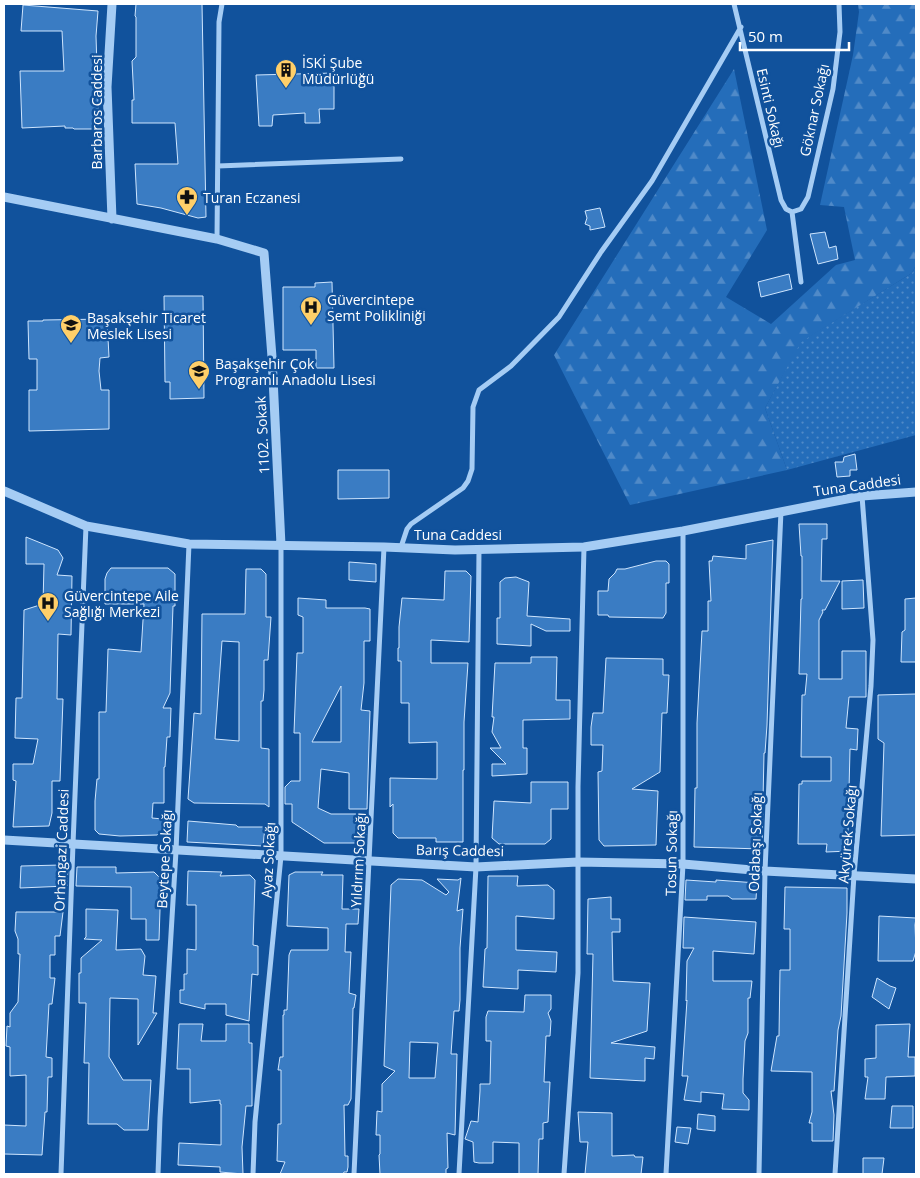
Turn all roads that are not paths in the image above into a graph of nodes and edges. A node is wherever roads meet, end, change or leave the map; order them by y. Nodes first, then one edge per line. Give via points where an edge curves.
1 (112, 4) edge
2 (222, 4) edge
3 (734, 4) edge
4 (838, 4) edge
5 (741, 27) junction
6 (401, 159) dead end
7 (218, 166) junction
8 (4, 197) edge
9 (792, 212) junction
10 (112, 219) junction
11 (217, 239) junction
12 (801, 282) dead end
13 (4, 491) edge
14 (916, 492) edge
15 (862, 496) junction
16 (781, 511) junction
17 (86, 526) junction
18 (683, 531) junction
19 (189, 544) junction
20 (281, 546) junction
21 (384, 547) junction
22 (402, 547) junction
23 (584, 547) junction
24 (479, 549) junction
25 (4, 840) edge
26 (73, 844) junction
27 (176, 851) junction
28 (281, 856) junction
29 (369, 861) junction
30 (578, 862) junction
31 (683, 864) junction
32 (476, 867) junction
33 (765, 871) junction
34 (854, 875) junction
35 (916, 879) edge
36 (61, 1174) edge
37 (158, 1174) edge
38 (253, 1174) edge
39 (354, 1174) edge
40 (458, 1174) edge
41 (564, 1174) edge
42 (666, 1174) edge
43 (759, 1174) edge
44 (835, 1174) edge

1 - 10 street, Barbaros Caddesi via 107,87
2 - 7 street via 219,22
3 - 5 street, Esinti Sokağı
4 - 9 street, Göknar Sokağı via 840,32 833,88 808,197 801,210
5 - 9 street, Esinti Sokağı via 781,200 786,210
5 - 22 street via 652,181 559,316 511,366 479,390 473,407 472,469 468,481 463,488 412,524 407,529
6 - 7 street
7 - 11 street
8 - 10 street, 1102. Sokak
9 - 12 street
10 - 11 street, 1102. Sokak
11 - 20 street, 1102. Sokak via 264,253
13 - 17 street, Tuna Caddesi
14 - 15 street, Tuna Caddesi
15 - 16 street, Tuna Caddesi
15 - 34 street, Akyürek Sokağı via 873,640
16 - 18 street, Tuna Caddesi
16 - 33 street, Odabaşı Sokağı
17 - 19 street, Tuna Caddesi
17 - 26 street, Orhangazi Caddesi
18 - 23 street, Tuna Caddesi
18 - 31 street, Tosun Sokağı
19 - 20 street, Tuna Caddesi
19 - 27 street, Beytepe Sokağı
20 - 21 street, Tuna Caddesi
20 - 28 street, Ayaz Sokağı
21 - 22 street, Tuna Caddesi
21 - 29 street, Yıldırım Sokağı
22 - 24 street, Tuna Caddesi
23 - 24 street, Tuna Caddesi
23 - 30 street
24 - 32 street
25 - 26 street, Barış Caddesi
26 - 27 street, Barış Caddesi
26 - 36 street, Orhangazi Caddesi
27 - 28 street, Barış Caddesi
27 - 37 street, Beytepe Sokağı
28 - 29 street, Barış Caddesi
28 - 38 street, Ayaz Sokağı via 255,1122
29 - 32 street, Barış Caddesi
29 - 39 street, Yıldırım Sokağı
30 - 31 street, Barış Caddesi
30 - 32 street, Barış Caddesi
30 - 41 street via 578,973
31 - 33 street, Barış Caddesi
31 - 42 street, Tosun Sokağı
32 - 40 street
33 - 34 street, Barış Caddesi
33 - 43 street, Odabaşı Sokağı
34 - 35 street, Barış Caddesi
34 - 44 street, Akyürek Sokağı

